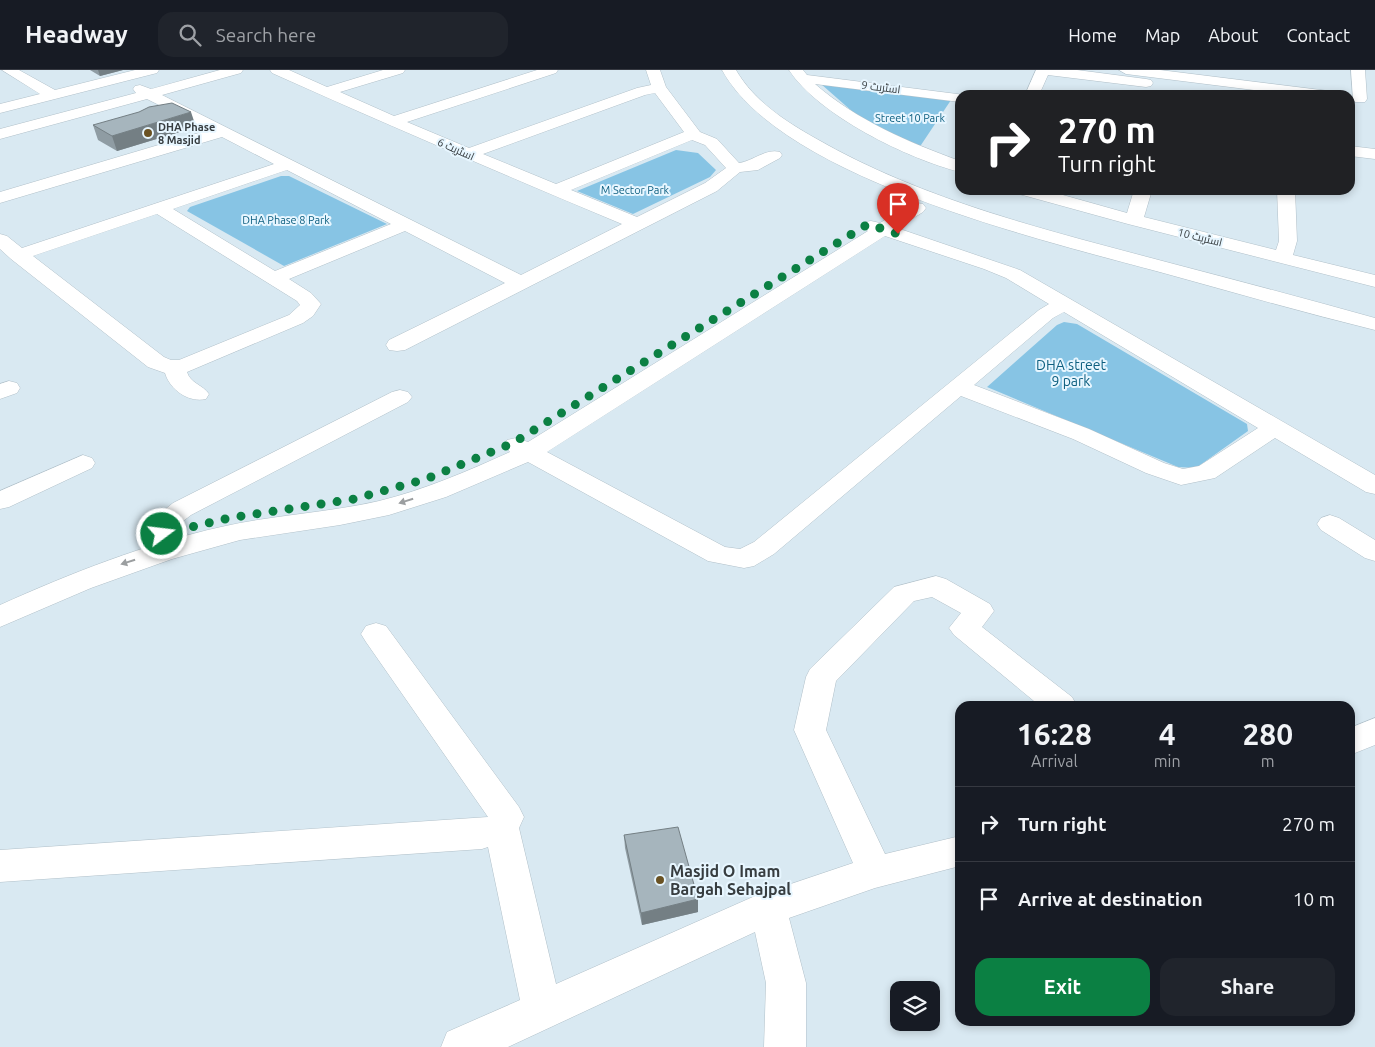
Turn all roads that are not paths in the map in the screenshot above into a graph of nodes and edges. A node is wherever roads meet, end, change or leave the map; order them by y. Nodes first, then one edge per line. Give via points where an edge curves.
1 (9, 70) edge
2 (211, 70) edge
3 (236, 70) edge
4 (277, 70) edge
5 (398, 70) edge
6 (551, 70) edge
7 (653, 70) edge
8 (729, 70) edge
9 (1044, 70) edge
10 (1126, 70) edge
11 (1358, 70) edge
12 (159, 71) edge
13 (799, 74) edge
14 (659, 88) junction
15 (1034, 90) edge
16 (1204, 90) edge
17 (1288, 90) edge
18 (144, 92) junction
19 (325, 92) junction
20 (54, 96) junction
21 (955, 97) edge
22 (1360, 103) edge
23 (0, 110) edge
24 (0, 116) edge
25 (394, 121) junction
26 (0, 126) edge
27 (220, 132) junction
28 (0, 134) edge
29 (694, 135) junction
30 (1355, 152) edge
31 (468, 154) junction
32 (1375, 154) edge
33 (774, 155) dead end
34 (286, 165) junction
35 (955, 165) edge
36 (735, 168) junction
37 (555, 191) junction
38 (1044, 195) edge
39 (1142, 195) edge
40 (1286, 195) edge
41 (0, 198) edge
42 (909, 205) dead end
43 (159, 208) junction
44 (1134, 220) junction
45 (637, 224) junction
46 (404, 225) junction
47 (875, 227) junction
48 (0, 240) edge
49 (18, 254) junction
50 (1284, 257) junction
51 (274, 278) junction
52 (1375, 282) edge
53 (521, 283) junction
54 (1064, 304) junction
55 (1375, 324) edge
56 (397, 345) dead end
57 (176, 368) junction
58 (959, 387) junction
59 (198, 394) dead end
60 (400, 398) dead end
61 (1274, 428) junction
62 (521, 447) junction
63 (83, 463) dead end
64 (1375, 486) edge
65 (0, 501) edge
66 (1330, 524) dead end
67 (162, 534) junction
68 (1375, 552) edge
69 (0, 599) edge
70 (0, 617) edge
71 (376, 634) dead end
72 (1055, 701) edge
73 (1375, 731) edge
74 (1355, 740) edge
75 (502, 828) junction
76 (955, 852) edge
77 (0, 866) edge
78 (875, 872) junction
79 (768, 908) junction
80 (542, 1010) junction
81 (462, 1047) edge
82 (786, 1047) edge

1 - 20 street
2 - 18 street
3 - 18 street
4 - 19 street, اسٹریٹ 6
5 - 19 street
6 - 25 street
7 - 14 street
8 - 55 street via 738,86 778,123 841,160 911,190 1070,242
9 - 15 street
9 - 16 street
10 - 17 street
11 - 22 street
12 - 20 street
12 - 24 street
13 - 21 street, اسٹریٹ 9
13 - 35 street via 833,106 864,127
14 - 29 street
14 - 31 street via 642,91
18 - 26 street
18 - 27 street
18 - 28 street
19 - 25 street, اسٹریٹ 6
20 - 23 street
25 - 31 street, اسٹریٹ 6
27 - 34 street
27 - 41 street
29 - 36 street via 711,142
29 - 37 street
30 - 32 street
31 - 37 street, اسٹریٹ 6
33 - 36 street via 752,166
34 - 43 street
34 - 46 street
36 - 45 street via 711,187
37 - 45 street, اسٹریٹ 6
38 - 44 street, اسٹریٹ 10
39 - 44 street
40 - 50 street via 1288,241
42 - 47 street
43 - 49 street
43 - 51 street
44 - 50 street, اسٹریٹ 10
45 - 53 street
46 - 51 street
46 - 53 street
47 - 54 street via 991,265
47 - 62 street
48 - 49 street
49 - 57 street via 156,362
50 - 52 street, اسٹریٹ 10
51 - 57 street via 311,304 306,312 201,360
53 - 56 street
54 - 58 street via 1046,314
54 - 61 street
57 - 59 street via 180,381
58 - 61 street via 1181,476 1206,473
58 - 62 street via 764,548 744,559 718,555
60 - 67 street via 182,509 170,516 163,525
61 - 64 street
62 - 67 street via 354,499 229,518
62 -> 70 street via 451,486 381,509 230,534 124,564
63 - 65 street
66 - 68 street
67 - 69 street via 114,550
71 - 75 street via 507,817
72 - 78 street via 964,628 980,611 936,586 904,594 821,676 810,730
73 - 74 street
75 - 77 street via 482,834
75 - 80 street
76 - 78 street
78 - 79 street
79 - 80 street
79 - 82 street via 786,983
80 - 81 street

